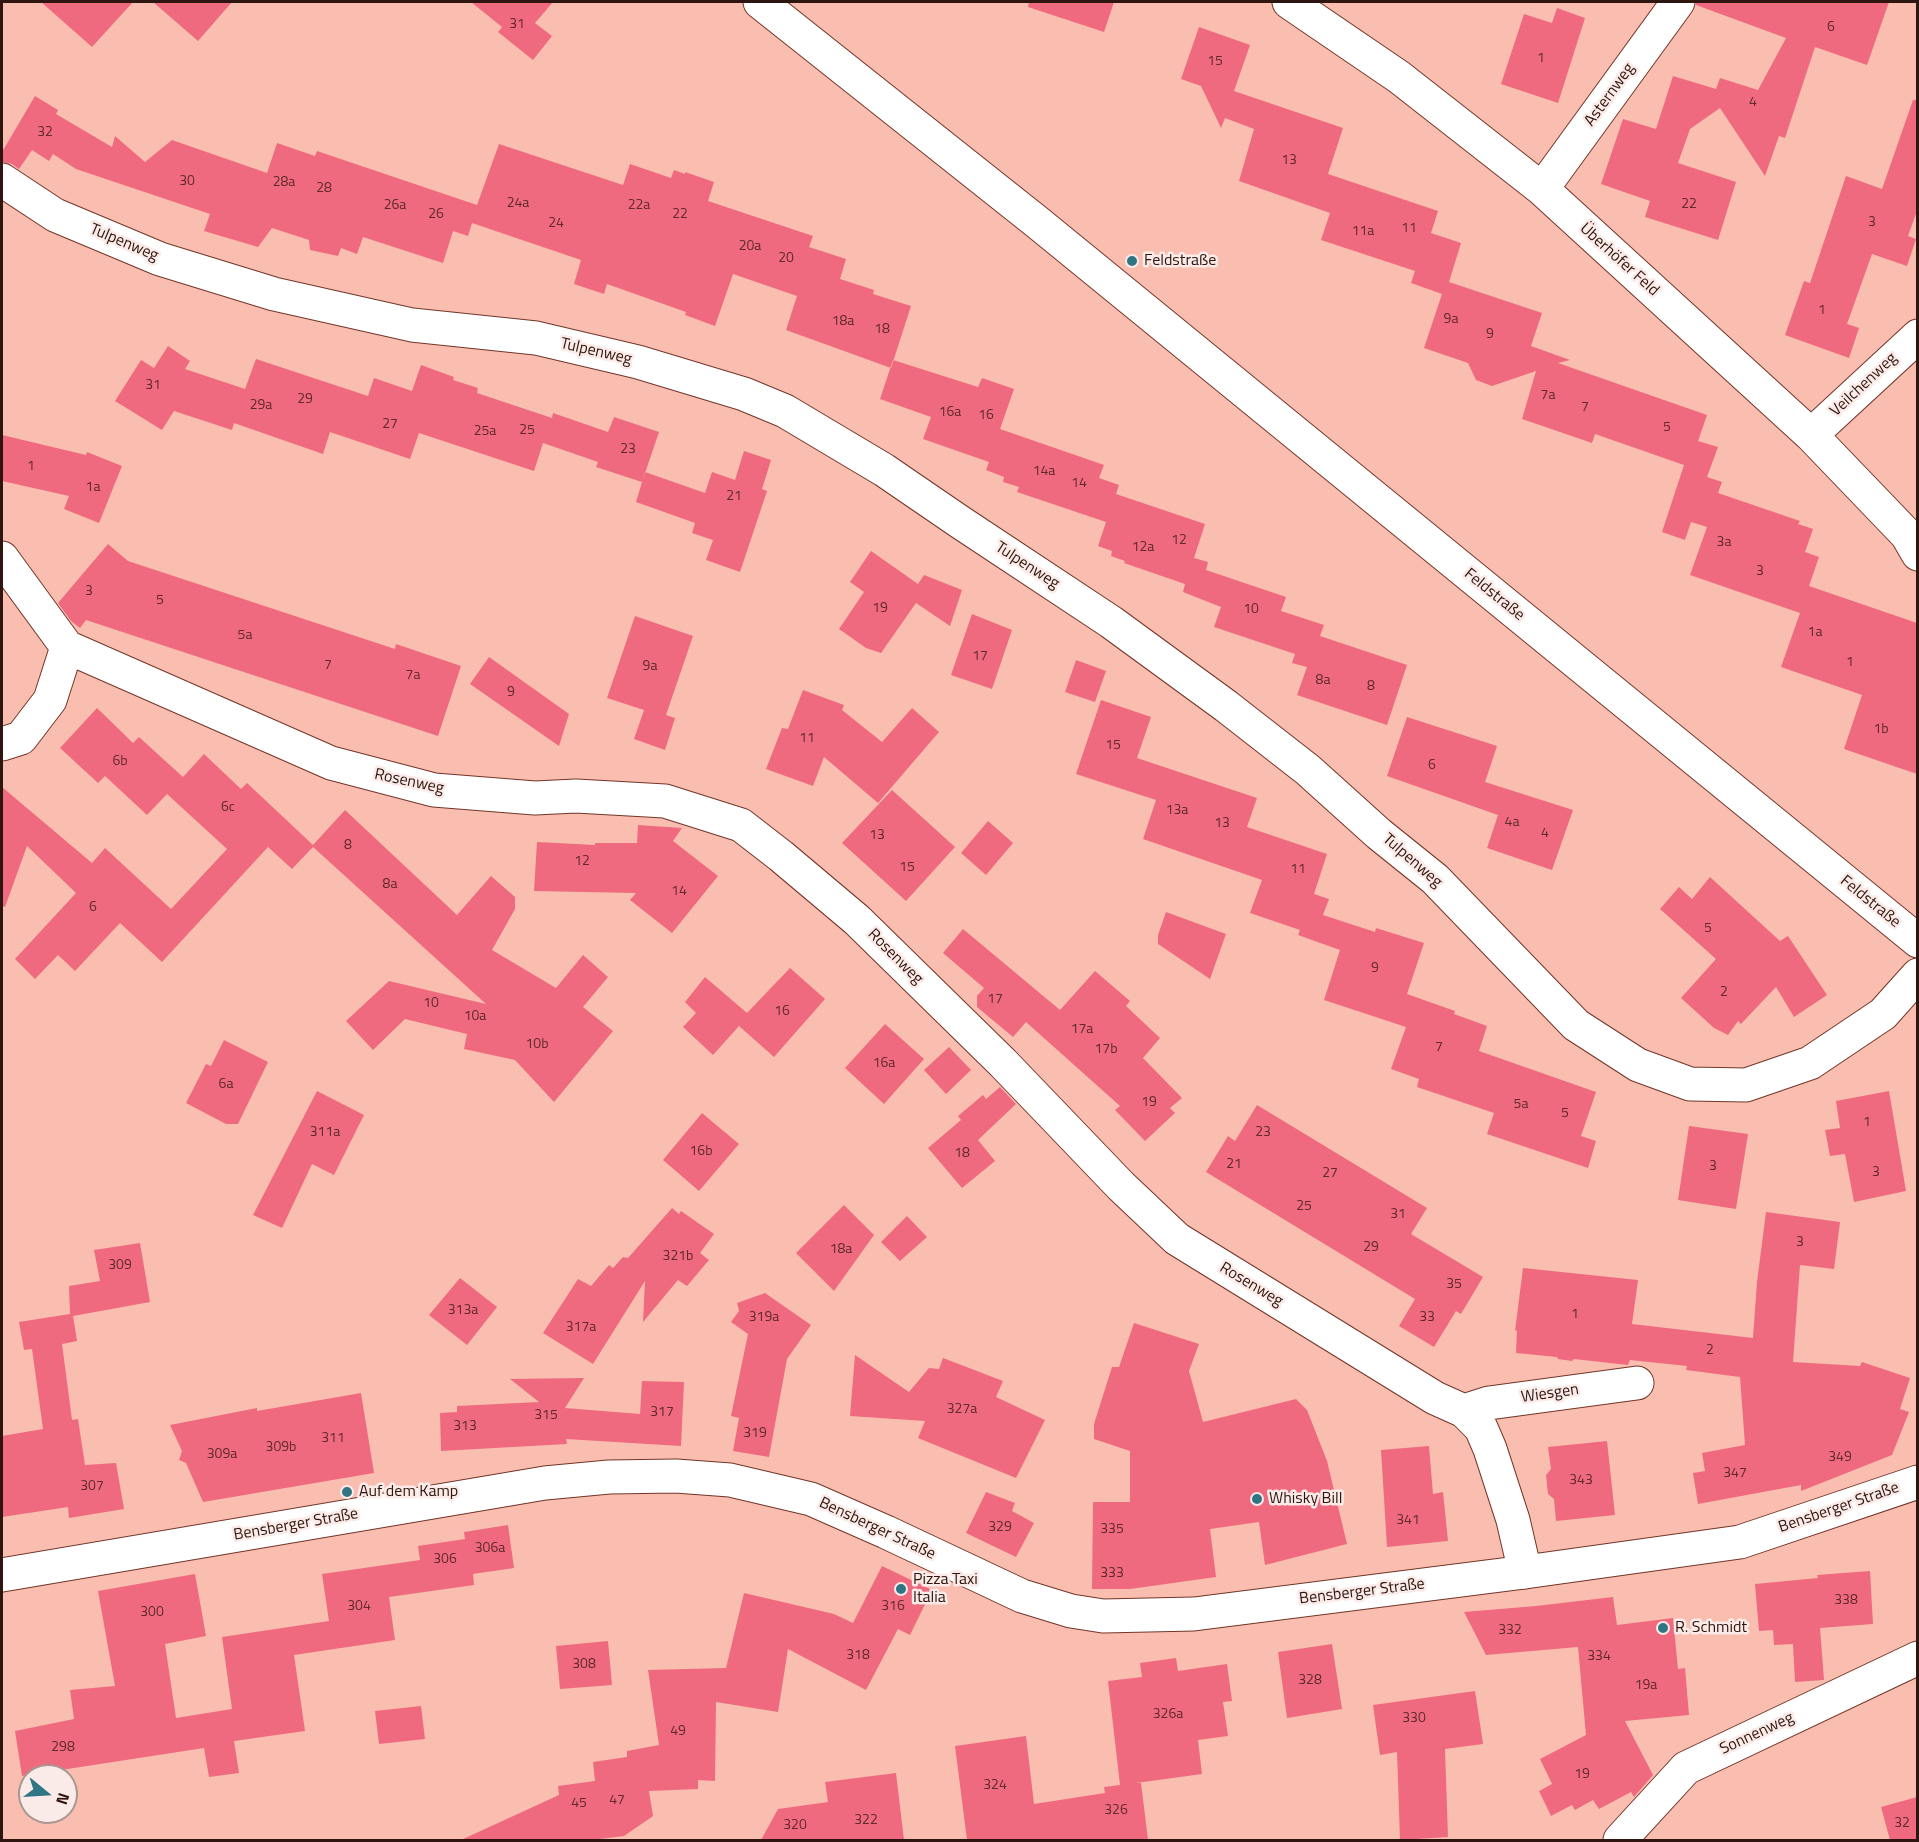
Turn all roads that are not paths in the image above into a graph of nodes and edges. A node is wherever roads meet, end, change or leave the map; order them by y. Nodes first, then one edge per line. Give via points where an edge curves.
1 (760, 2) edge
2 (1288, 2) edge
3 (1678, 2) edge
4 (2, 180) edge
5 (1542, 189) junction
6 (1917, 336) edge
7 (1811, 435) junction
8 (1917, 554) edge
9 (2, 558) edge
10 (67, 647) junction
11 (2, 744) edge
12 (1917, 941) edge
13 (1917, 975) edge
14 (1637, 1383) dead end
15 (1464, 1411) junction
16 (1917, 1482) edge
17 (1525, 1572) junction
18 (2, 1575) edge
19 (1917, 1658) edge
20 (1620, 1840) edge

1 - 12 street, Feldstraße via 1046,229
2 - 5 street, Überhöfer Feld via 1398,78
3 - 5 street, Asternweg
4 - 13 street, Tulpenweg via 55,215 160,259 274,294 412,325 536,338 638,362 744,394 785,411 884,470 1112,622 1226,706 1435,879 1576,1025 1638,1065 1690,1084 1746,1085 1810,1063 1883,1014
5 - 7 street, Überhöfer Feld
6 - 7 street, Veilchenweg
7 - 8 street, Überhöfer Feld via 1907,535
9 - 10 street
10 - 11 street via 50,700 21,738
10 - 15 street, Rosenweg via 331,763 434,790 536,798 665,801 741,825 857,920 1177,1239 1435,1398
14 - 15 street, Wiesgen via 1489,1403
15 - 17 street, Rosenweg via 1481,1428 1490,1449
16 - 17 street, Bensberger Straße via 1740,1542
17 - 18 street, Bensberger Straße via 1194,1614 1103,1616 1022,1596 810,1499 730,1480 676,1476 609,1477 545,1484
19 - 20 street, Sonnenweg via 1686,1768

